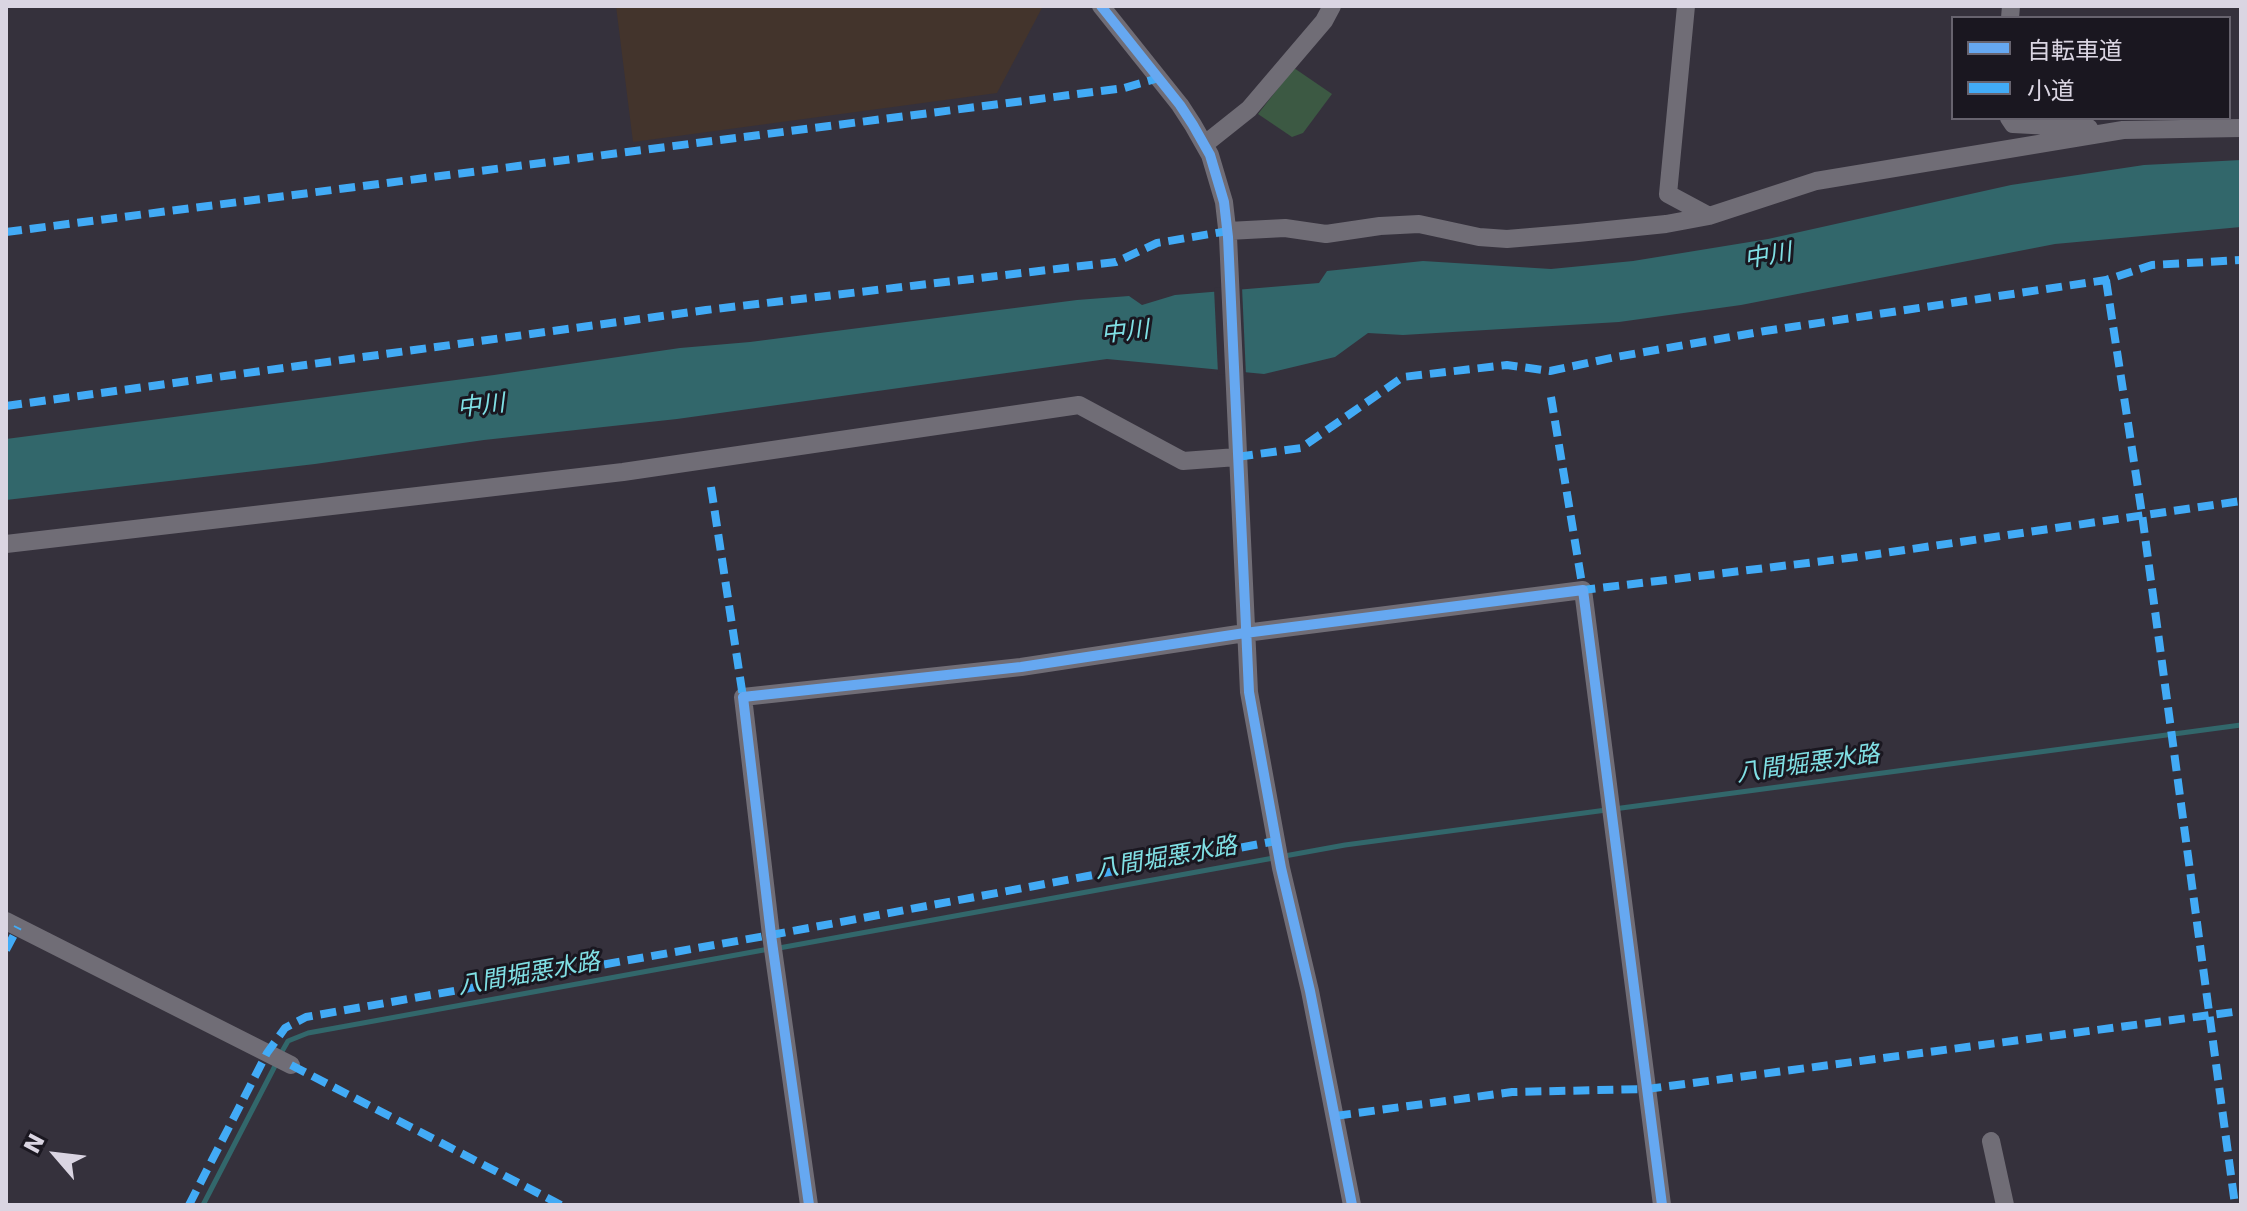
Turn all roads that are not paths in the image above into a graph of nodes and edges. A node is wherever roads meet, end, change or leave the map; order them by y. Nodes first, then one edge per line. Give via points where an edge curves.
1 (1101, 6) edge
2 (1332, 6) edge
3 (1686, 6) edge
4 (2010, 120) edge
5 (2241, 128) edge
6 (2123, 130) junction
7 (1205, 144) junction
8 (1709, 216) junction
9 (1228, 234) junction
10 (1236, 454) junction
11 (6, 544) edge
12 (1245, 633) junction
13 (6, 921) edge
14 (291, 1065) dead end
15 (1991, 1141) dead end
16 (809, 1205) edge
17 (1352, 1205) edge
18 (1662, 1205) edge
19 (2005, 1205) edge

1 - 7 street
2 - 7 street via 1249,109
3 - 8 street via 1668,194
4 - 6 street
5 - 6 street
6 - 8 street via 1816,181
7 - 9 street via 1221,188
8 - 9 street via 1507,239 1419,224 1326,234 1285,228
9 - 10 street
10 - 11 street via 1183,461 1079,405 696,461
10 - 12 street
12 - 16 street via 1021,667 743,697
12 - 17 street via 1256,736
12 - 18 street via 1583,590
13 - 14 street
15 - 19 street

